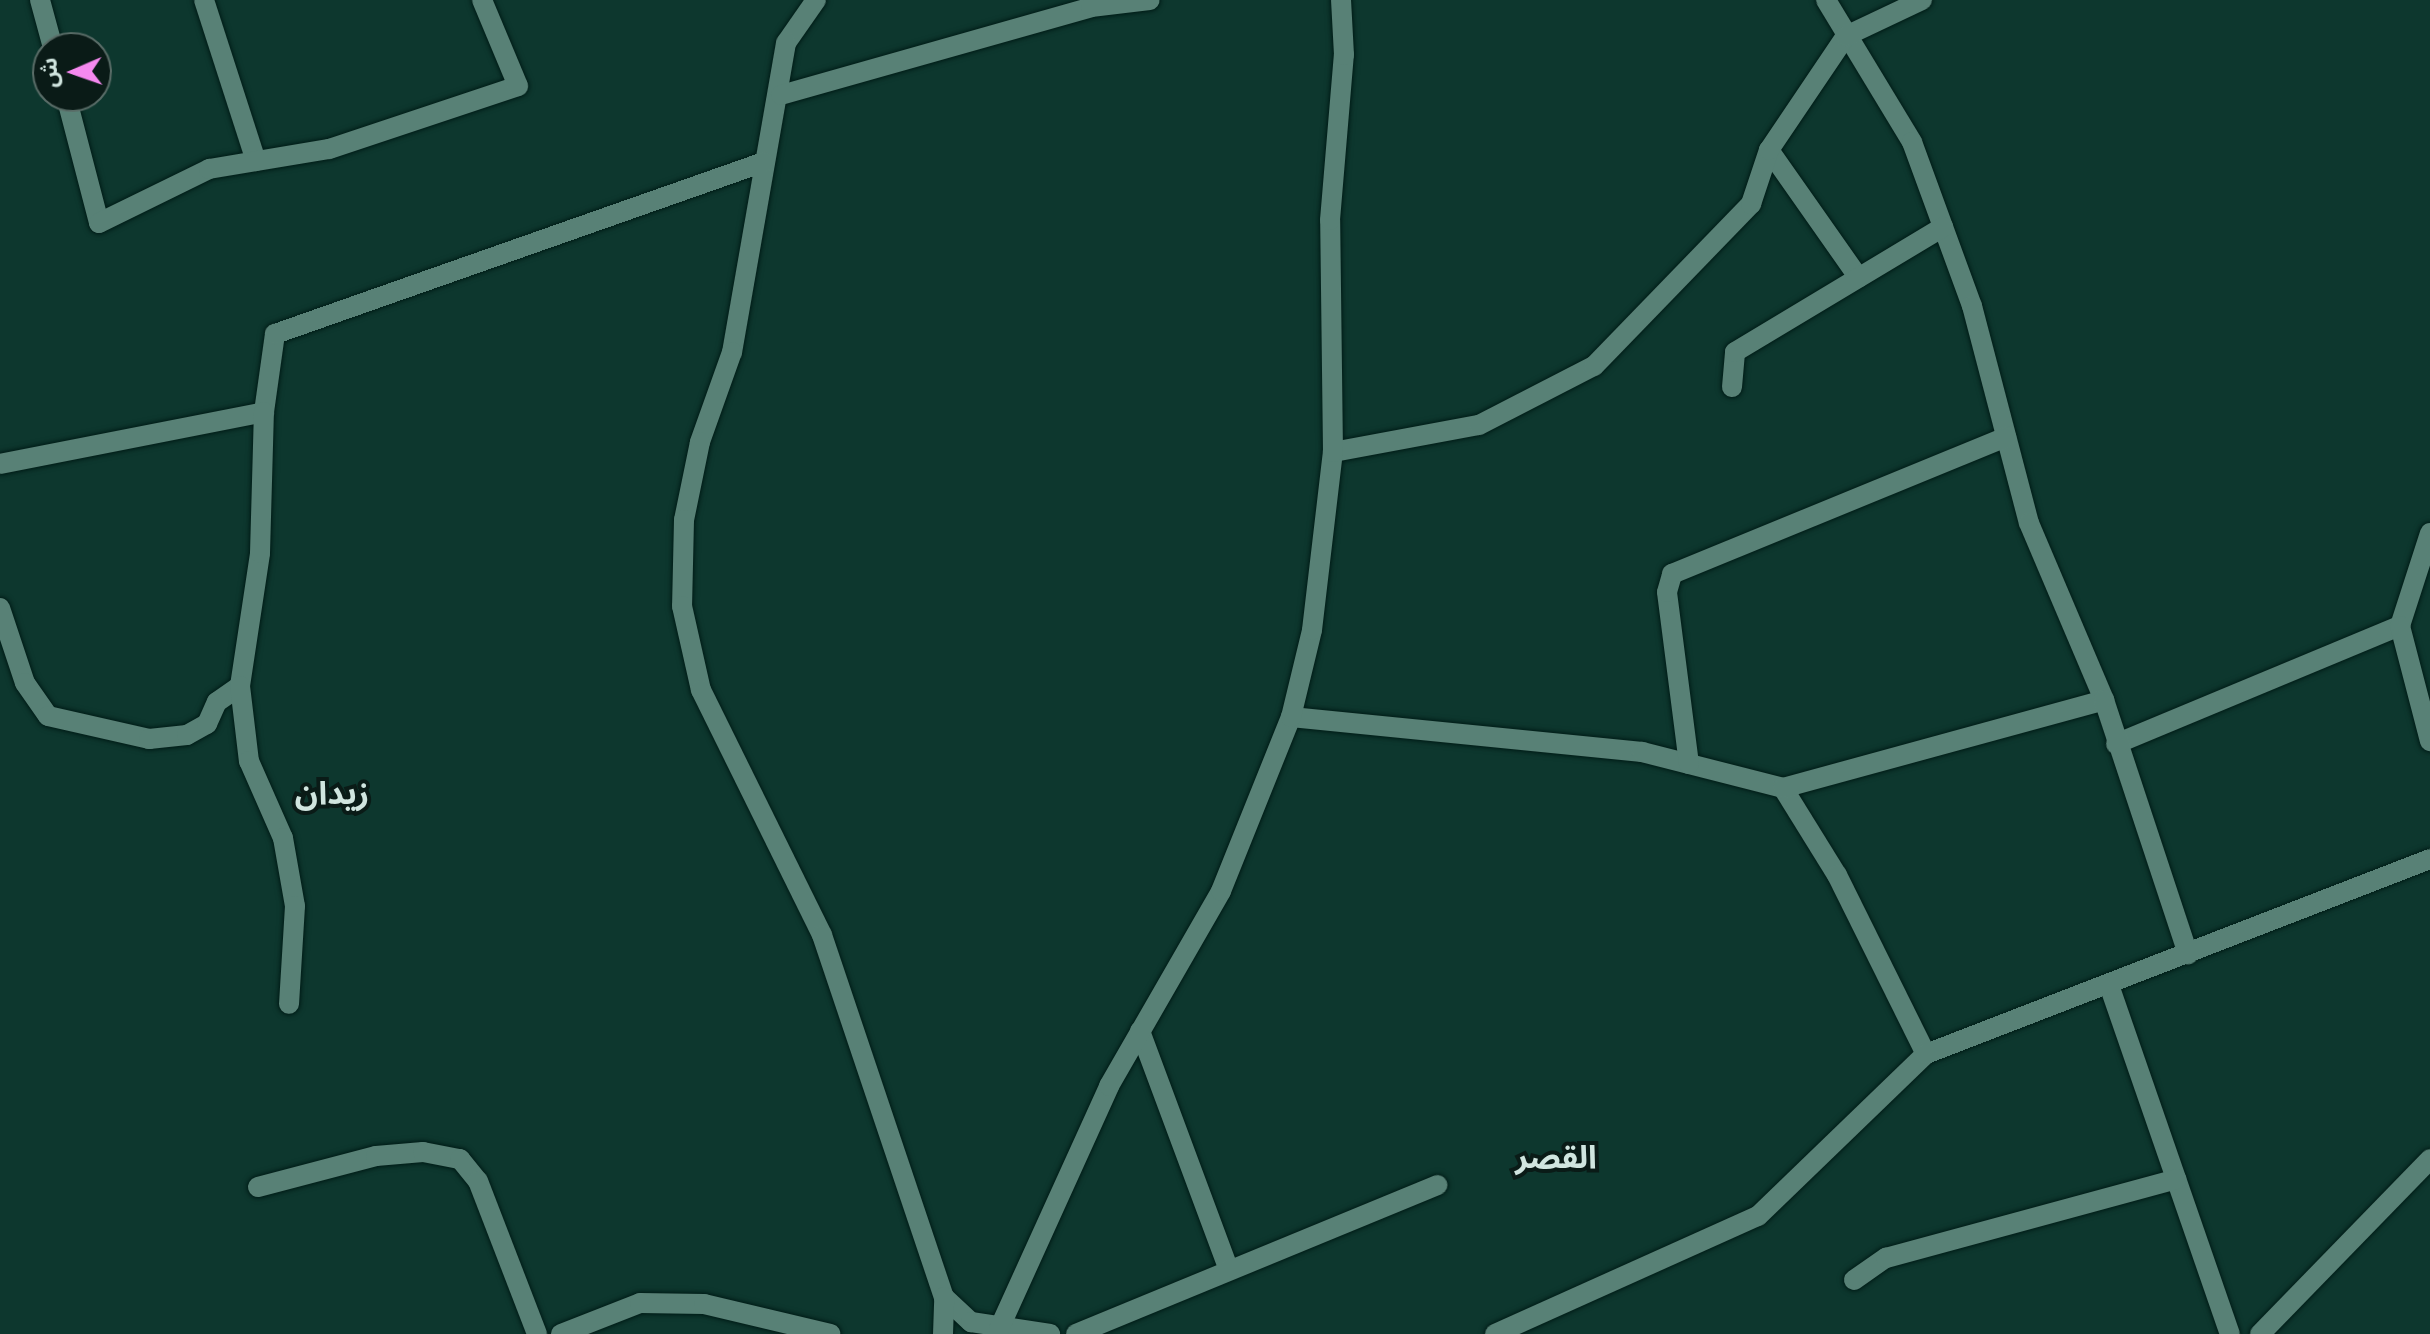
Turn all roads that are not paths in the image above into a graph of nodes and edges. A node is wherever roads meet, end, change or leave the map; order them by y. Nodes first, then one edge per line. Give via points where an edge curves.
1 (40, 0) edge
2 (204, 0) edge
3 (482, 0) edge
4 (816, 0) edge
5 (1150, 0) edge
6 (1341, 0) edge
7 (1826, 0) edge
8 (1922, 0) edge
9 (49, 32) edge
10 (1846, 36) junction
11 (781, 95) junction
12 (70, 112) edge
13 (1769, 150) junction
14 (256, 161) junction
15 (764, 162) junction
16 (1943, 227) junction
17 (1859, 278) junction
18 (1732, 387) dead end
19 (264, 412) junction
20 (2006, 437) junction
21 (1333, 452) junction
22 (0, 464) edge
23 (2430, 533) edge
24 (0, 608) edge
25 (2400, 626) junction
26 (240, 686) junction
27 (2104, 700) junction
28 (1291, 717) junction
29 (2430, 741) edge
30 (2116, 744) junction
31 (1689, 764) junction
32 (1783, 788) junction
33 (2430, 859) edge
34 (2188, 954) junction
35 (2109, 985) junction
36 (289, 1004) dead end
37 (1140, 1031) junction
38 (1926, 1054) junction
39 (2430, 1159) edge
40 (2176, 1179) junction
41 (1437, 1185) dead end
42 (258, 1187) dead end
43 (1228, 1268) junction
44 (1854, 1280) dead end
45 (944, 1297) junction
46 (999, 1329) junction
47 (537, 1334) edge
48 (561, 1334) edge
49 (831, 1334) edge
50 (943, 1334) edge
51 (1050, 1334) edge
52 (1076, 1334) edge
53 (1495, 1334) edge
54 (2230, 1334) edge
55 (2260, 1334) edge

1 - 9 street
2 - 14 street
3 - 14 street via 518,86 357,142
4 - 11 street via 786,43
5 - 11 street via 1091,7
6 - 21 street via 1344,55 1330,220
7 - 10 street
8 - 10 street
10 - 13 street
10 - 16 street via 1912,142
11 - 15 street
12 - 14 street via 99,223 209,169
13 - 17 street
13 - 21 street via 1751,204 1594,366 1479,425
15 - 19 street via 275,334
15 - 45 street via 732,352 700,442 684,520 682,606 701,690 822,935
16 - 17 street
16 - 20 street
17 - 18 street via 1735,352
19 - 22 street
19 - 26 street via 260,553
20 - 27 street via 2029,523
20 - 31 street via 1672,574 1667,592
21 - 28 street via 1312,630
23 - 25 street
24 - 26 street via 25,683 48,716 149,739 187,735 207,724 217,702
25 - 29 street
25 - 30 street
26 - 36 street via 249,761 283,838 295,906
27 - 30 street
27 - 32 street
28 - 31 street via 1642,752
28 - 37 street via 1221,891
30 - 34 street
31 - 32 street
32 - 38 street via 1837,875
33 - 34 street
34 - 35 street
35 - 38 street
35 - 40 street
37 - 43 street
37 - 46 street
38 - 53 street via 1758,1216
39 - 55 street
40 - 44 street via 1886,1258
40 - 54 street
41 - 43 street
42 - 47 street via 376,1156 423,1152 460,1159 478,1181
43 - 52 street
45 - 46 street via 971,1322
45 - 50 street
46 - 51 street
48 - 49 street via 640,1303 704,1304

